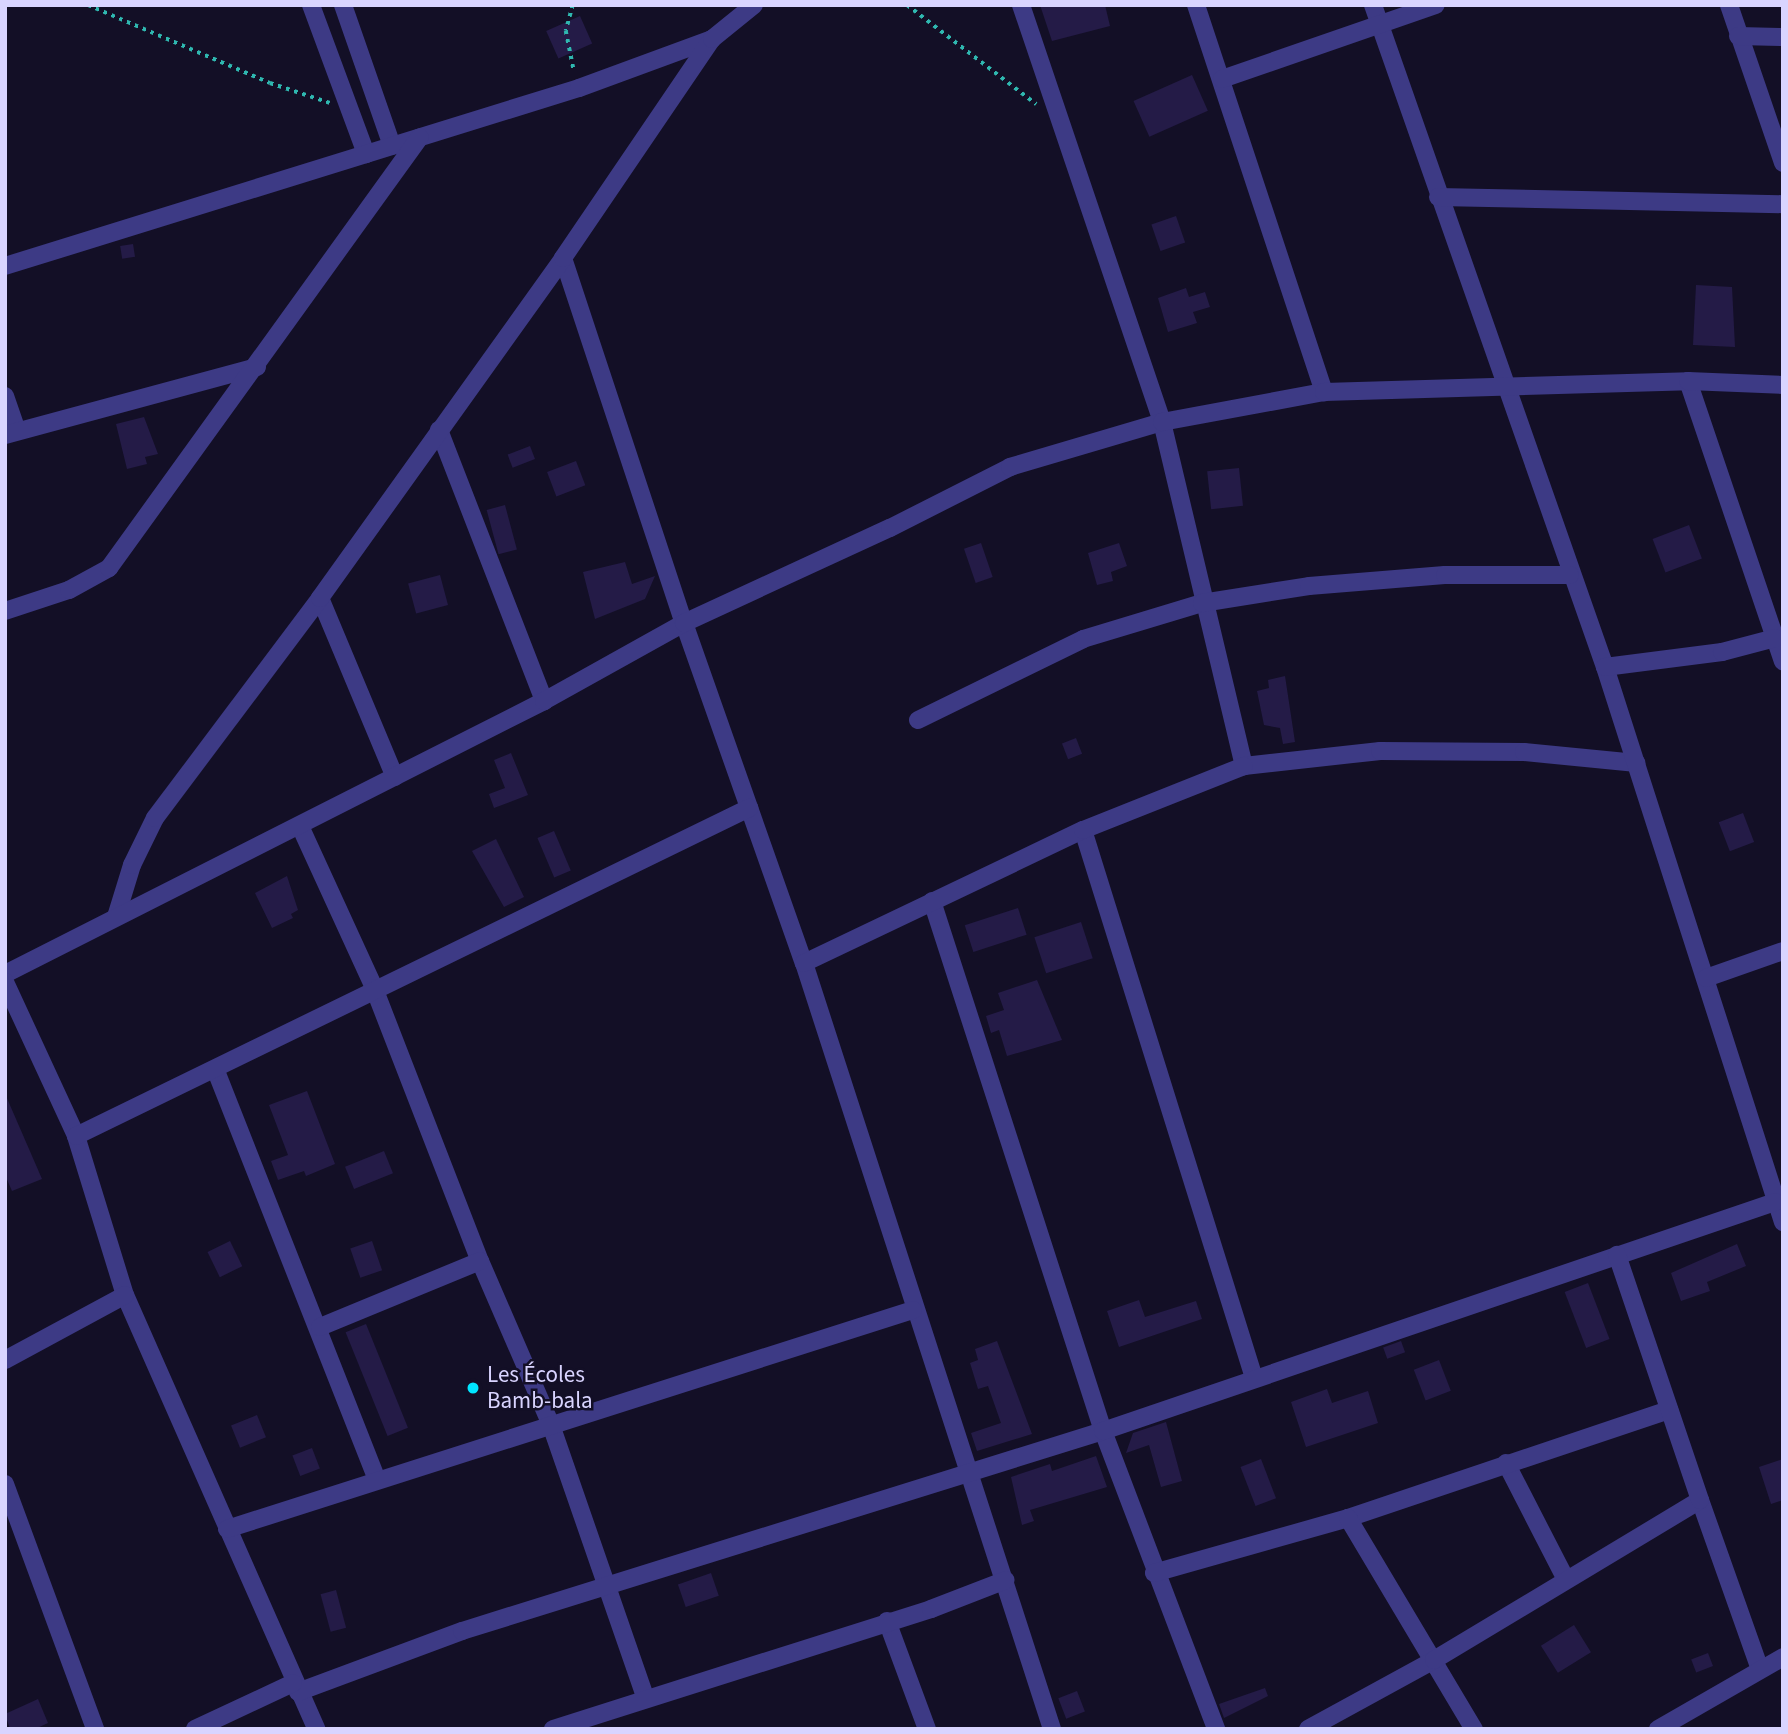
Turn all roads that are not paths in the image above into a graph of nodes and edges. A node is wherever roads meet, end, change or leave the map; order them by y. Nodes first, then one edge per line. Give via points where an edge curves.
1 (311, 5) edge
2 (343, 5) edge
3 (754, 5) edge
4 (1021, 5) edge
5 (1196, 5) edge
6 (1373, 5) edge
7 (1436, 5) edge
8 (1729, 5) edge
9 (1380, 25) junction
10 (1738, 36) junction
11 (1783, 37) edge
12 (712, 39) junction
13 (1222, 79) junction
14 (420, 137) junction
15 (392, 146) junction
16 (366, 154) junction
17 (1783, 163) edge
18 (1438, 197) junction
19 (1783, 204) edge
20 (563, 258) junction
21 (5, 266) edge
22 (257, 367) junction
23 (1688, 381) junction
24 (1505, 384) junction
25 (1783, 385) edge
26 (1324, 392) junction
27 (5, 396) edge
28 (1162, 422) junction
29 (439, 430) junction
30 (11, 433) edge
31 (1570, 575) junction
32 (320, 598) junction
33 (1202, 603) junction
34 (5, 611) edge
35 (684, 623) junction
36 (1775, 638) junction
37 (1783, 661) edge
38 (1605, 667) junction
39 (544, 701) junction
40 (918, 720) dead end
41 (1636, 763) junction
42 (1244, 766) junction
43 (395, 777) junction
44 (749, 808) junction
45 (300, 826) junction
46 (1083, 830) junction
47 (932, 901) junction
48 (116, 917) junction
49 (1783, 951) edge
50 (804, 963) junction
51 (5, 974) edge
52 (1706, 978) junction
53 (5, 982) edge
54 (374, 988) junction
55 (216, 1071) junction
56 (76, 1136) junction
57 (1775, 1202) junction
58 (1783, 1222) edge
59 (1617, 1255) junction
60 (480, 1261) junction
61 (125, 1295) junction
62 (913, 1310) junction
63 (320, 1327) junction
64 (5, 1360) edge
65 (1254, 1378) junction
66 (1669, 1410) junction
67 (551, 1426) junction
68 (1103, 1431) junction
69 (1506, 1463) junction
70 (968, 1473) junction
71 (377, 1479) junction
72 (5, 1484) edge
73 (1700, 1500) junction
74 (1348, 1518) junction
75 (227, 1529) junction
76 (1154, 1573) junction
77 (1564, 1578) junction
78 (1006, 1580) junction
79 (606, 1588) junction
80 (887, 1621) junction
81 (1783, 1657) edge
82 (1434, 1660) junction
83 (1760, 1669) junction
84 (296, 1688) junction
85 (645, 1697) junction
86 (95, 1729) edge
87 (195, 1729) edge
88 (316, 1729) edge
89 (553, 1729) edge
90 (927, 1729) edge
91 (1052, 1729) edge
92 (1216, 1729) edge
93 (1308, 1729) edge
94 (1474, 1729) edge
95 (1658, 1729) edge

1 - 16 street
2 - 15 street
3 - 12 street
4 - 28 street
5 - 13 street
6 - 9 street
7 - 9 street
8 - 10 street
9 - 13 street
9 - 18 street
10 - 11 street
10 - 17 street
12 - 14 street via 579,88
12 - 20 street
13 - 26 street
14 - 15 street
14 - 22 street
15 - 16 street
16 - 21 street
18 - 19 street
18 - 24 street
20 - 29 street
20 - 35 street
22 - 30 street
22 - 34 street via 109,568 69,590
23 - 24 street
23 - 25 street
23 - 36 street
24 - 26 street
24 - 31 street
26 - 28 street
27 - 30 street
28 - 33 street
28 - 35 street via 1010,467
29 - 32 street
29 - 39 street
31 - 33 street via 1444,575 1309,586
31 - 38 street
32 - 43 street
32 - 48 street via 156,818 132,865
33 - 40 street via 1083,639
33 - 42 street
35 - 39 street
35 - 44 street
36 - 37 street
36 - 38 street via 1722,652
38 - 41 street
39 - 43 street
41 - 42 street via 1524,752 1380,751
41 - 52 street
42 - 46 street
43 - 45 street
44 - 50 street
44 - 54 street
45 - 48 street
45 - 54 street
46 - 47 street
46 - 65 street
47 - 50 street
47 - 68 street
48 - 51 street
49 - 52 street
50 - 62 street
52 - 57 street
53 - 56 street
54 - 55 street
54 - 60 street
55 - 56 street
55 - 63 street
56 - 61 street
57 - 58 street
57 - 59 street
59 - 65 street
59 - 66 street
60 - 63 street
60 - 67 street
61 - 64 street
61 - 75 street
62 - 67 street
62 - 70 street
63 - 71 street
65 - 68 street
66 - 69 street
66 - 73 street
67 - 71 street
67 - 79 street
68 - 70 street
68 - 76 street
69 - 74 street
69 - 77 street
70 - 78 street
70 - 79 street via 760,1535
71 - 75 street
72 - 86 street
73 - 77 street
73 - 83 street
74 - 76 street
74 - 82 street
75 - 84 street
76 - 92 street
77 - 82 street
78 - 80 street
78 - 91 street
79 - 84 street via 461,1631
79 - 85 street
80 - 85 street
80 - 90 street
81 - 83 street
82 - 93 street
82 - 94 street
83 - 95 street
84 - 87 street
84 - 88 street
85 - 89 street

